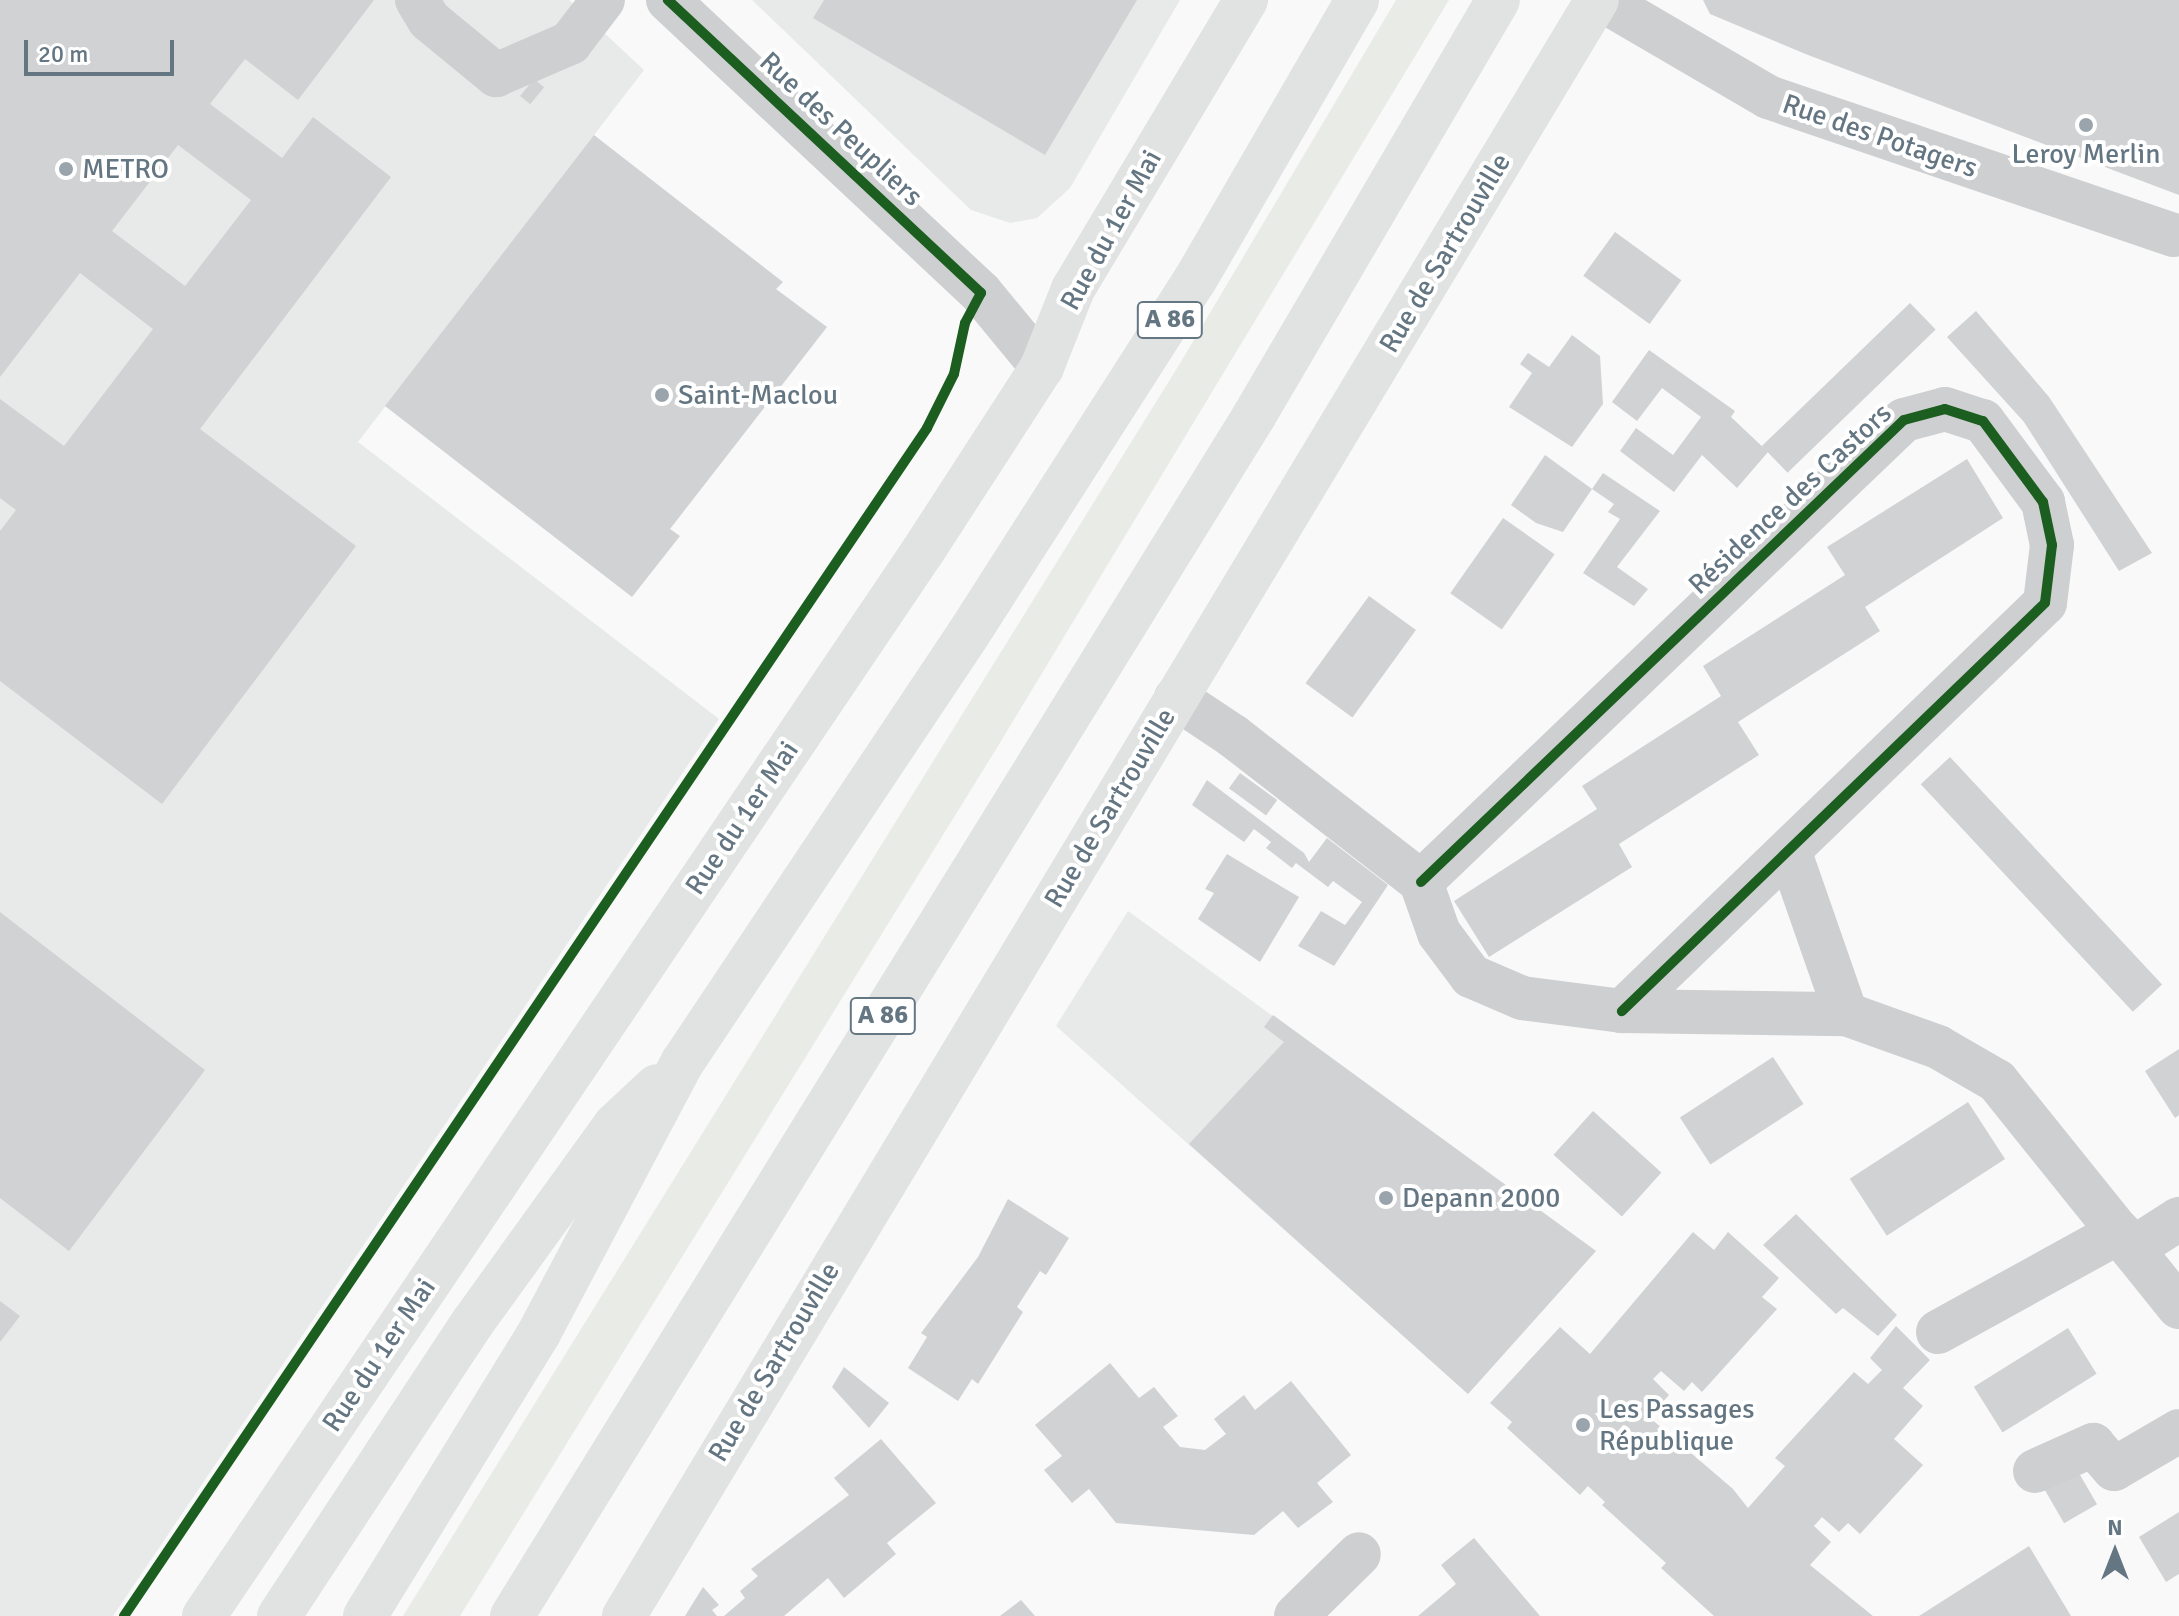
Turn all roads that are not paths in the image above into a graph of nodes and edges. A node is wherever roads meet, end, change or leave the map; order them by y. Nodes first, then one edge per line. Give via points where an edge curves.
1 (417, 0) edge
2 (603, 0) edge
3 (668, 0) edge
4 (1246, 0) edge
5 (1357, 0) edge
6 (1498, 0) edge
7 (1600, 0) edge
8 (2173, 235) dead end
9 (1042, 367) junction
10 (1176, 698) junction
11 (1790, 853) junction
12 (1421, 882) junction
13 (1622, 1011) junction
14 (1846, 1014) junction
15 (682, 1063) junction
16 (2179, 1219) edge
17 (2126, 1241) junction
18 (2179, 1307) edge
19 (1938, 1332) dead end
20 (2179, 1431) edge
21 (2035, 1471) dead end
22 (1359, 1554) dead end
23 (204, 1616) edge
24 (279, 1616) edge
25 (365, 1616) edge
26 (512, 1616) edge
27 (624, 1616) edge
28 (1296, 1616) edge

1 - 2 street via 429,20 496,75 570,43
3 - 9 street, Rue des Peupliers via 981,293
4 - 9 main road, Rue du 1er Mai via 1073,289
5 - 15 main road, A 86 via 1187,294
6 - 26 main road, A 86 via 1254,416
7 - 8 street, Rue des Potagers via 1768,97
7 - 10 main road, Rue de Sartrouville
9 - 23 main road, Rue du 1er Mai
10 - 12 street
10 - 27 main road, Rue de Sartrouville
11 - 12 street, Résidence des Castors via 2045,603 2052,559 2043,502 1983,421 1945,409 1904,420
11 - 13 street, Résidence des Castors
11 - 14 street
12 - 13 street via 1439,933 1471,976 1522,998
13 - 14 street
14 - 17 street via 1938,1047 1997,1081
15 - 24 main road via 606,1137 473,1322
15 - 25 main road, A 86 via 539,1333
16 - 17 street
17 - 18 street
17 - 19 street
20 - 21 street via 2114,1469 2093,1445
22 - 28 street

